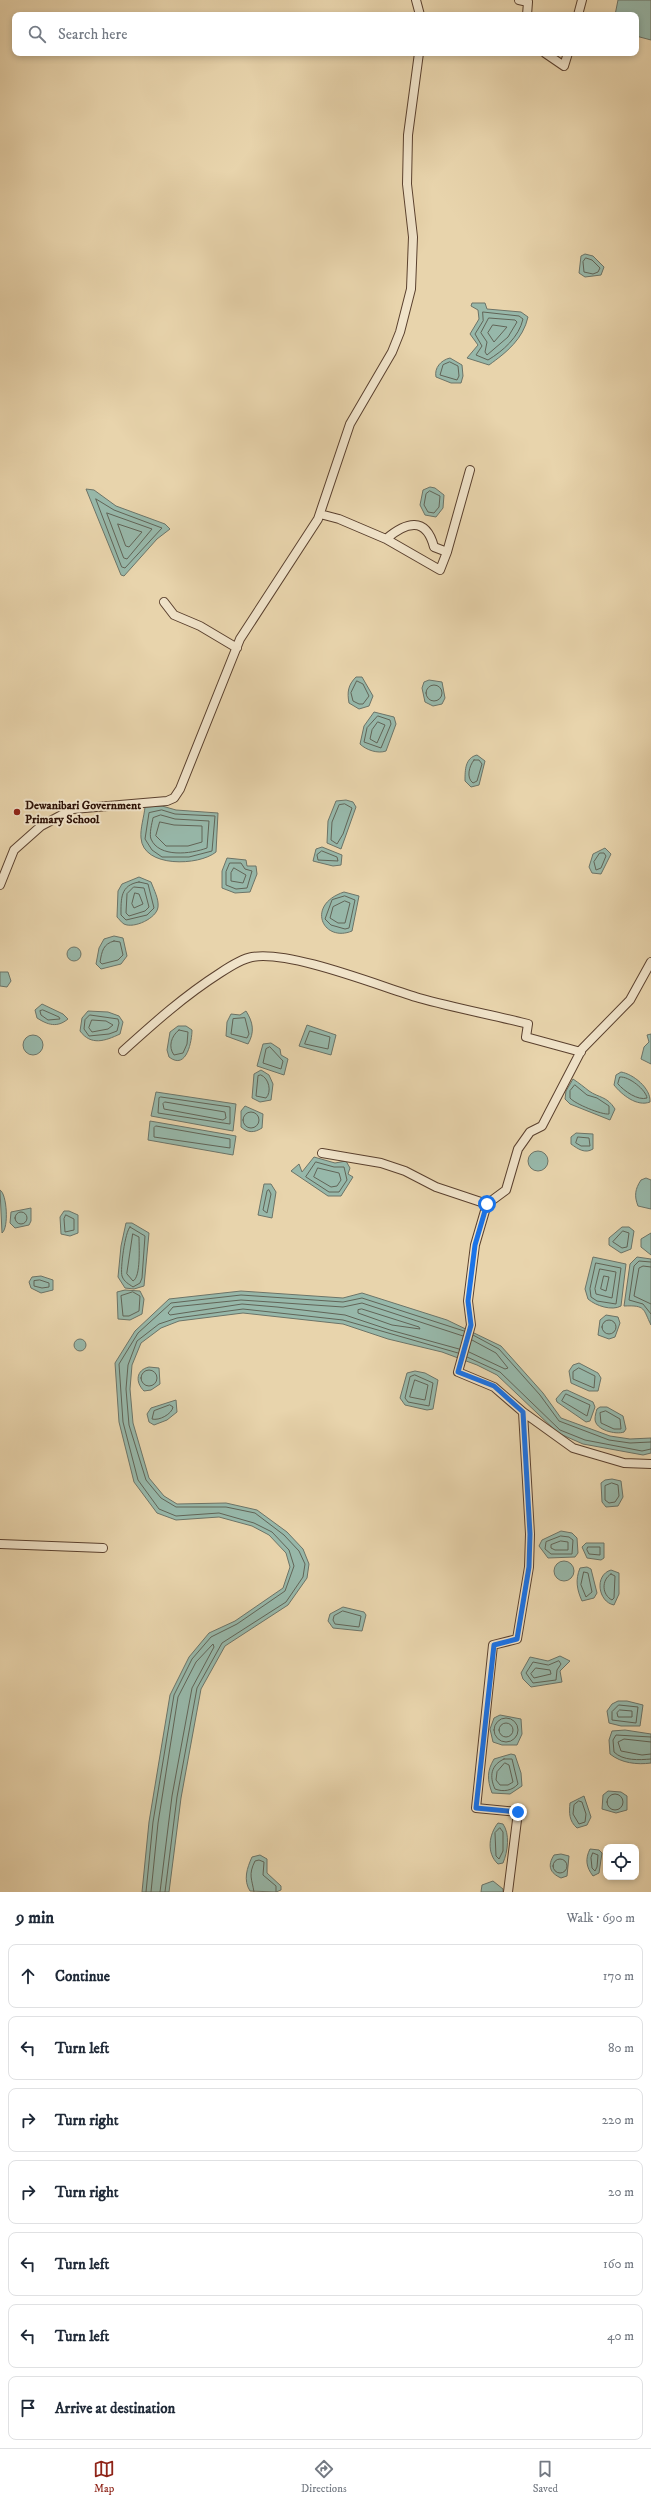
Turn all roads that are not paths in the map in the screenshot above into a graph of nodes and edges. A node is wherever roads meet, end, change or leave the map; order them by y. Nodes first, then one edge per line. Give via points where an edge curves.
1 (416, 0) edge
2 (519, 0) edge
3 (582, 0) edge
4 (419, 12) edge
5 (527, 12) edge
6 (579, 12) edge
7 (419, 56) edge
8 (549, 56) edge
9 (567, 56) edge
10 (470, 470) dead end
11 (320, 514) junction
12 (386, 539) junction
13 (447, 552) junction
14 (164, 602) dead end
15 (237, 648) junction
16 (0, 885) edge
17 (651, 962) edge
18 (123, 1051) dead end
19 (581, 1052) junction
20 (322, 1153) dead end
21 (487, 1204) junction
22 (523, 1412) junction
23 (651, 1464) edge
24 (0, 1544) edge
25 (103, 1548) dead end
26 (508, 1892) edge

1 - 4 street
2 - 5 street via 528,2
3 - 6 street
7 - 11 street via 408,135 412,237 411,289 392,352 350,424
8 - 9 street via 564,66
10 - 13 street
11 - 12 street via 339,519
11 - 15 street via 240,639
12 - 13 street via 410,524 425,529 431,535 434,547
12 - 13 street via 440,570
14 - 15 street via 174,614
15 - 16 street via 180,789 174,798 167,801 73,809 41,826 14,850
17 - 19 street via 630,1000
18 - 19 street via 196,988 251,957 273,956 420,998 528,1024 526,1037
19 - 21 street via 542,1126 530,1132 518,1149 506,1190
20 - 21 street via 381,1163 405,1171 436,1187
21 - 22 street via 475,1245 468,1301 471,1325 458,1372 494,1386
22 - 23 street via 573,1448 624,1463
22 - 26 street via 530,1534 529,1567 517,1639 494,1645 476,1808 518,1812
24 - 25 street

